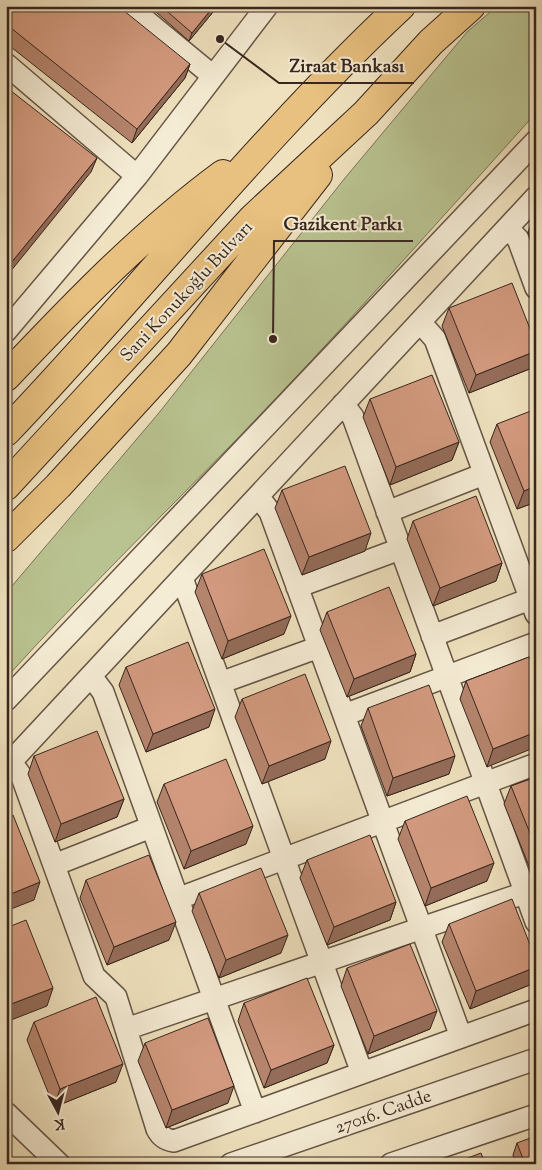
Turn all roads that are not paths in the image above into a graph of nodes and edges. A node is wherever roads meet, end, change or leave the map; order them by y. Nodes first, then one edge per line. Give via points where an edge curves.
1 (128, 6) edge
2 (267, 6) edge
3 (401, 6) edge
4 (471, 6) edge
5 (6, 64) edge
6 (213, 76) junction
7 (366, 113) junction
8 (536, 141) edge
9 (266, 142) junction
10 (137, 176) junction
11 (536, 197) edge
12 (507, 228) junction
13 (536, 288) edge
14 (420, 322) junction
15 (6, 331) edge
16 (6, 377) edge
17 (343, 404) junction
18 (6, 432) edge
19 (484, 474) junction
20 (6, 486) edge
21 (258, 496) junction
22 (387, 512) junction
23 (6, 538) edge
24 (400, 549) junction
25 (182, 578) junction
26 (297, 587) junction
27 (533, 607) edge
28 (432, 636) junction
29 (536, 643) edge
30 (319, 647) junction
31 (91, 676) junction
32 (447, 677) junction
33 (220, 683) junction
34 (6, 700) edge
35 (344, 715) junction
36 (536, 764) edge
37 (9, 765) edge
38 (485, 783) junction
39 (383, 822) junction
40 (152, 827) junction
41 (284, 859) junction
42 (54, 865) junction
43 (531, 891) edge
44 (177, 898) junction
45 (536, 922) edge
46 (422, 928) junction
47 (322, 962) junction
48 (214, 999) junction
49 (536, 1010) edge
50 (126, 1029) junction
51 (462, 1037) junction
52 (536, 1059) edge
53 (362, 1073) junction
54 (255, 1112) junction
55 (6, 1113) edge
56 (536, 1115) edge
57 (59, 1164) edge
58 (231, 1164) edge
59 (391, 1164) edge

1 - 6 street
2 - 6 street
3 - 9 highway, Sani Konukoğlu Bulvarı
4 - 7 highway, Sani Konukoğlu Bulvarı via 431,42
5 - 10 street
6 - 10 street
7 - 20 highway, Sani Konukoğlu Bulvarı via 253,218
7 - 23 highway via 179,354
8 - 34 street
9 - 16 highway via 191,197 146,237
9 - 18 highway, Sani Konukoğlu Bulvarı via 67,368
10 - 15 street
11 - 12 street
12 - 13 street via 518,239
12 - 14 street
14 - 17 street
14 - 19 street via 435,339
17 - 21 street
17 - 22 street via 353,417
19 - 22 street
19 - 27 street
21 - 25 street
21 - 26 street via 270,512
22 - 24 street
24 - 26 street
24 - 28 street
25 - 31 street
25 - 33 street
26 - 30 street
27 - 28 street
28 - 32 street
29 - 32 street
30 - 33 street
30 - 35 street
31 - 37 street
31 - 40 street via 102,692
32 - 35 street
32 - 38 street
33 - 41 street
35 - 39 street
36 - 38 street
37 - 42 street via 22,776
38 - 39 street
38 - 43 street
39 - 41 street
39 - 46 street
40 - 42 street
40 - 44 street
41 - 44 street
41 - 47 street
42 - 50 street via 94,976 116,997
43 - 45 street
43 - 46 street
44 - 48 street
46 - 47 street
46 - 51 street
47 - 48 street
47 - 53 street
48 - 50 street
48 - 54 street
49 - 51 street
50 - 54 street via 162,1137 174,1140
51 - 53 street
52 - 58 street, 27016. Cadde
53 - 54 street
55 - 57 street
56 - 59 street

